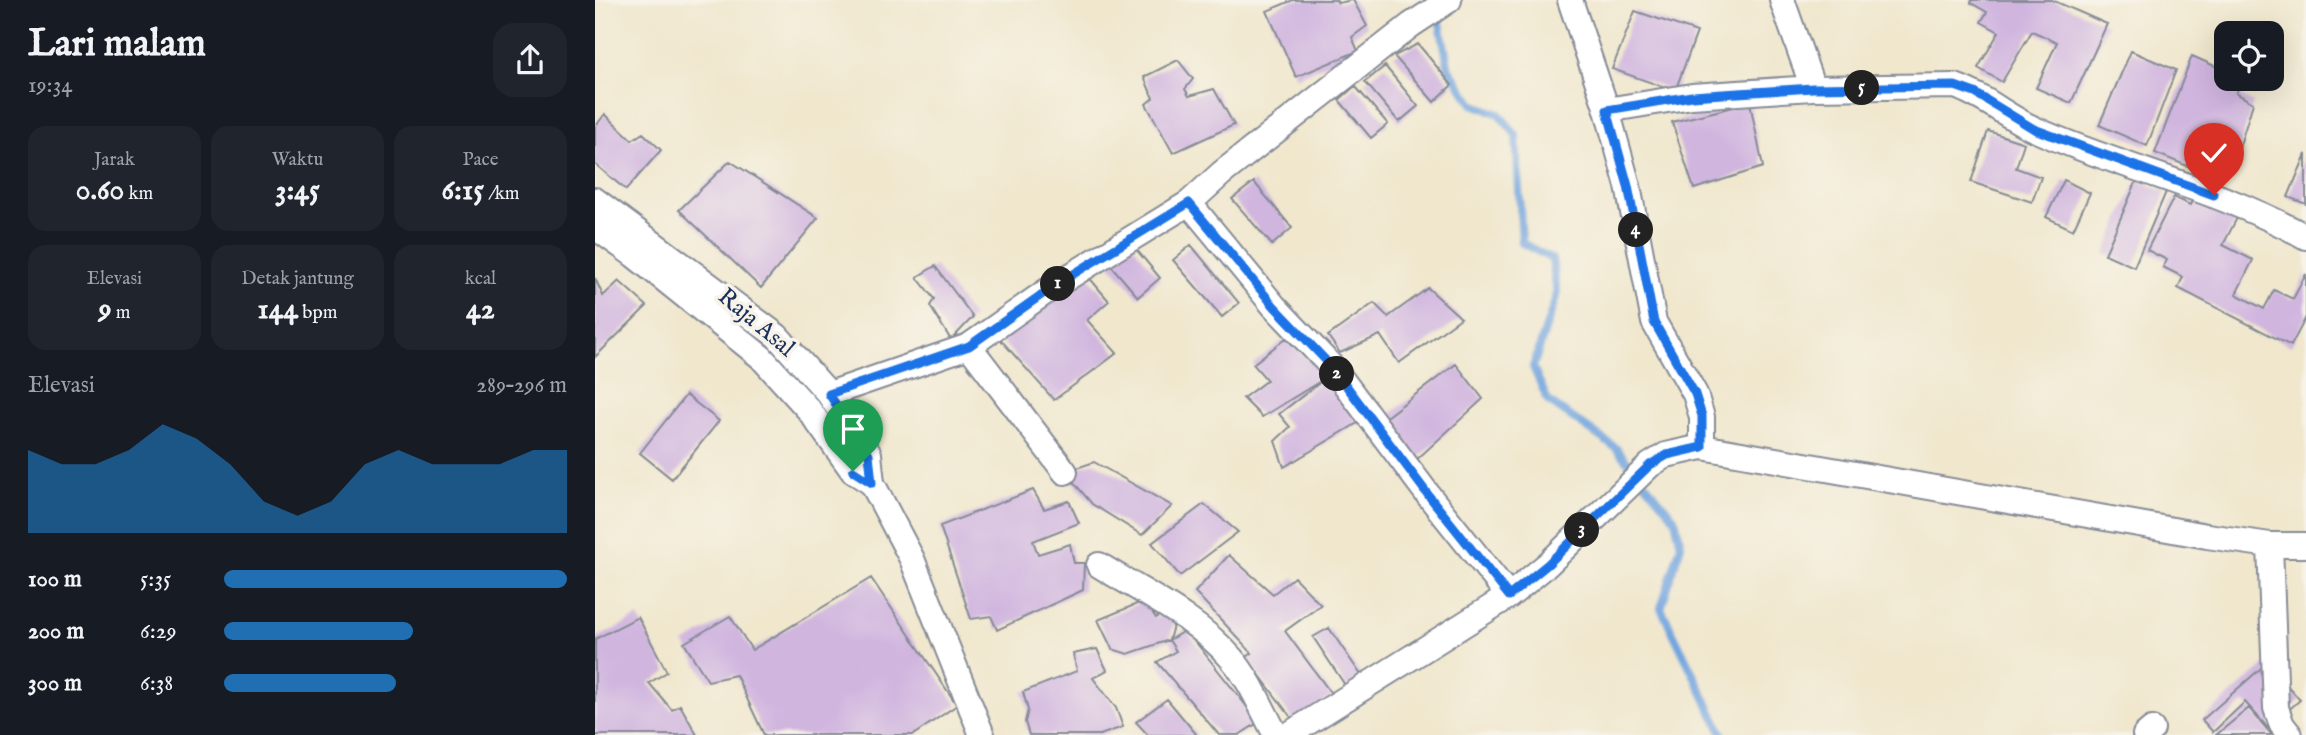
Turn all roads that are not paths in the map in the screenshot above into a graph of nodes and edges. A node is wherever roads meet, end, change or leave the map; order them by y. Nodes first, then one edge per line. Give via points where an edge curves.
1 (1449, 0) edge
2 (1570, 0) edge
3 (1781, 0) edge
4 (1813, 88) junction
5 (1607, 110) junction
6 (595, 200) edge
7 (1189, 203) junction
8 (595, 228) edge
9 (2306, 237) edge
10 (969, 346) junction
11 (829, 394) junction
12 (1702, 447) junction
13 (1065, 472) dead end
14 (872, 483) junction
15 (2270, 545) junction
16 (2306, 545) edge
17 (1098, 565) dead end
18 (1509, 596) junction
19 (982, 735) edge
20 (1276, 735) edge
21 (1288, 735) edge
22 (2290, 735) edge

1 - 7 street via 1411,25
2 - 5 street
3 - 4 street
4 - 5 street via 1692,96
4 - 9 street via 1955,86 2034,129 2214,195
5 - 12 street via 1628,186 1654,322 1695,394 1702,416
6 - 11 street, Raja Asal via 777,336
7 - 10 street via 1054,286
7 - 18 street via 1274,306 1333,368
8 - 14 street, Raja Asal via 761,357 809,410 853,471
10 - 11 street
10 - 13 street
11 - 14 street, Raja Asal via 869,454
12 - 15 street
12 - 18 street via 1667,455 1650,465
14 - 19 street, Raja Asal via 912,559
15 - 16 street
15 - 22 street via 2276,708
17 - 20 street via 1201,629 1222,649 1244,675
18 - 21 street

